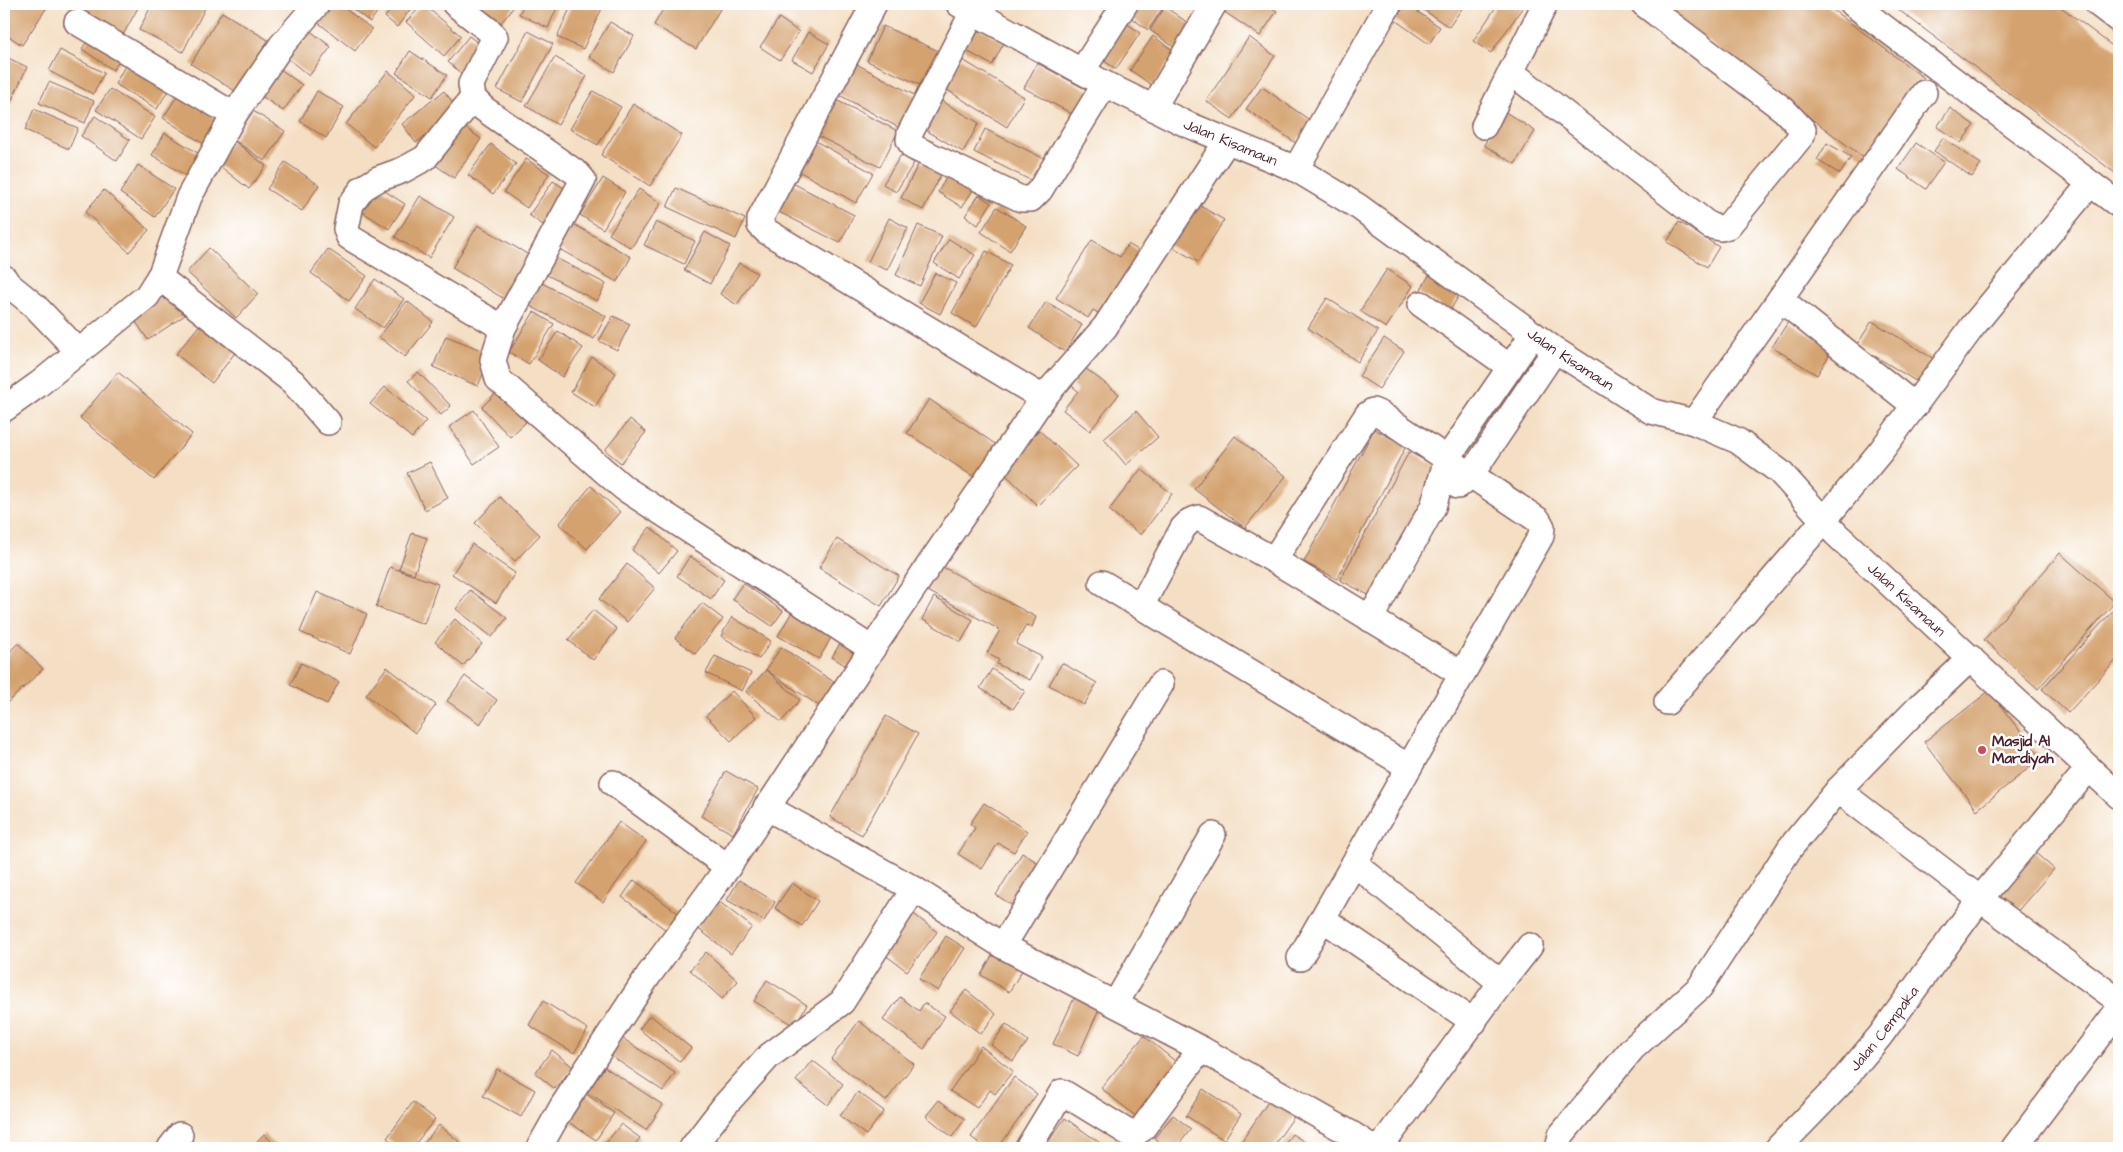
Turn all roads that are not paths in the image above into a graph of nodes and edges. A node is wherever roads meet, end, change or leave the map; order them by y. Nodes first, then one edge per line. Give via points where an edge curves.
1 (317, 4) edge
2 (455, 4) edge
3 (874, 4) edge
4 (1125, 4) edge
5 (1214, 4) edge
6 (1388, 4) edge
7 (1545, 4) edge
8 (1644, 4) edge
9 (1853, 4) edge
10 (2098, 4) edge
11 (966, 8) edge
12 (2119, 20) edge
13 (77, 22) dead end
14 (1082, 71) junction
15 (1511, 72) junction
16 (1105, 84) junction
17 (1924, 93) dead end
18 (473, 98) junction
19 (1153, 108) junction
20 (234, 115) junction
21 (1484, 126) dead end
22 (1227, 141) junction
23 (1296, 168) junction
24 (2090, 184) junction
25 (2119, 205) edge
26 (159, 277) junction
27 (4, 278) edge
28 (1780, 299) junction
29 (1421, 304) dead end
30 (503, 328) junction
31 (1533, 334) junction
32 (1555, 350) junction
33 (79, 352) junction
34 (1510, 367) junction
35 (1043, 398) junction
36 (1915, 406) junction
37 (4, 409) edge
38 (328, 422) dead end
39 (1694, 422) junction
40 (1446, 459) junction
41 (1470, 476) junction
42 (1433, 507) junction
43 (1824, 520) junction
44 (1274, 560) junction
45 (1102, 583) dead end
46 (1141, 606) junction
47 (1370, 619) junction
48 (872, 649) junction
49 (1971, 658) junction
50 (1460, 673) junction
51 (1161, 684) dead end
52 (1667, 702) dead end
53 (1409, 767) junction
54 (2089, 768) junction
55 (613, 783) dead end
56 (1838, 790) junction
57 (2119, 796) edge
58 (766, 807) junction
59 (1213, 835) dead end
60 (1354, 863) junction
61 (728, 867) junction
62 (914, 889) junction
63 (1980, 899) junction
64 (1323, 919) junction
65 (1003, 946) junction
66 (1530, 946) dead end
67 (1300, 958) dead end
68 (1501, 983) junction
69 (2119, 1001) edge
70 (1116, 1003) junction
71 (2119, 1009) edge
72 (1474, 1022) junction
73 (1201, 1049) junction
74 (1356, 1144) edge
75 (539, 1148) edge
76 (692, 1148) edge
77 (1028, 1148) edge
78 (1380, 1148) edge
79 (1558, 1148) edge
80 (1778, 1148) edge
81 (2014, 1148) edge

1 - 20 street via 281,46
2 - 18 street via 495,37 472,84
3 - 35 street via 760,219 760,225 849,283
4 - 14 street
5 - 19 street
6 - 23 street
7 - 15 street
8 - 15 street via 1784,110 1803,130 1728,226 1710,226
9 - 24 street
10 - 12 street
11 - 14 street, Jalan Kisamaun
11 - 16 street via 910,133 913,147 1021,199 1031,199 1040,190
13 - 20 street
14 - 16 street, Jalan Kisamaun
15 - 21 street
16 - 19 street, Jalan Kisamaun
17 - 28 street
18 - 30 street via 583,180
18 - 30 street via 426,158 363,188 351,204 346,230 349,237
19 - 22 street, Jalan Kisamaun
20 - 26 street via 189,197
22 - 23 street, Jalan Kisamaun
22 - 35 street via 1105,327
23 - 31 street, Jalan Kisamaun via 1359,206
24 - 25 street
24 - 36 street via 1973,326
26 - 33 street via 147,296
26 - 38 street via 293,382
27 - 33 street
28 - 36 street
28 - 39 street
29 - 34 street
30 - 48 street via 493,360 495,374 504,384 624,488
31 - 32 street, Jalan Kisamaun
31 - 34 street
32 - 39 street, Jalan Kisamaun via 1651,411
32 - 41 street
33 - 37 street
34 - 40 street
35 - 48 street
36 - 43 street
39 - 43 street, Jalan Kisamaun via 1738,441 1780,472
40 - 41 street
40 - 42 street
40 - 44 street via 1373,411 1367,415
41 - 42 street
41 - 50 street via 1538,520 1542,527 1540,536
42 - 47 street
43 - 49 street, Jalan Kisamaun
43 - 52 street
44 - 46 street via 1199,518 1190,521 1183,528
44 - 47 street
45 - 46 street
46 - 53 street
47 - 50 street
48 - 58 street
49 - 54 street, Jalan Kisamaun
49 - 56 street via 1919,706
50 - 53 street
51 - 65 street
53 - 60 street
54 - 57 street, Jalan Kisamaun
54 - 63 street, Jalan Cempaka
55 - 61 street
56 - 63 street
56 - 79 street via 1790,848 1700,987 1632,1049 1561,1135
58 - 61 street
58 - 62 street
59 - 70 street
60 - 64 street
60 - 68 street
61 - 75 street via 648,976 562,1106
62 - 65 street
62 - 76 street via 842,1002 769,1056
63 - 69 street
63 - 80 street, Jalan Cempaka via 1880,1036 1839,1085
64 - 67 street
64 - 72 street
65 - 70 street
66 - 68 street
68 - 72 street
70 - 73 street
71 - 81 street
72 - 78 street
73 - 74 street
73 - 77 street via 1136,1134 1062,1092

